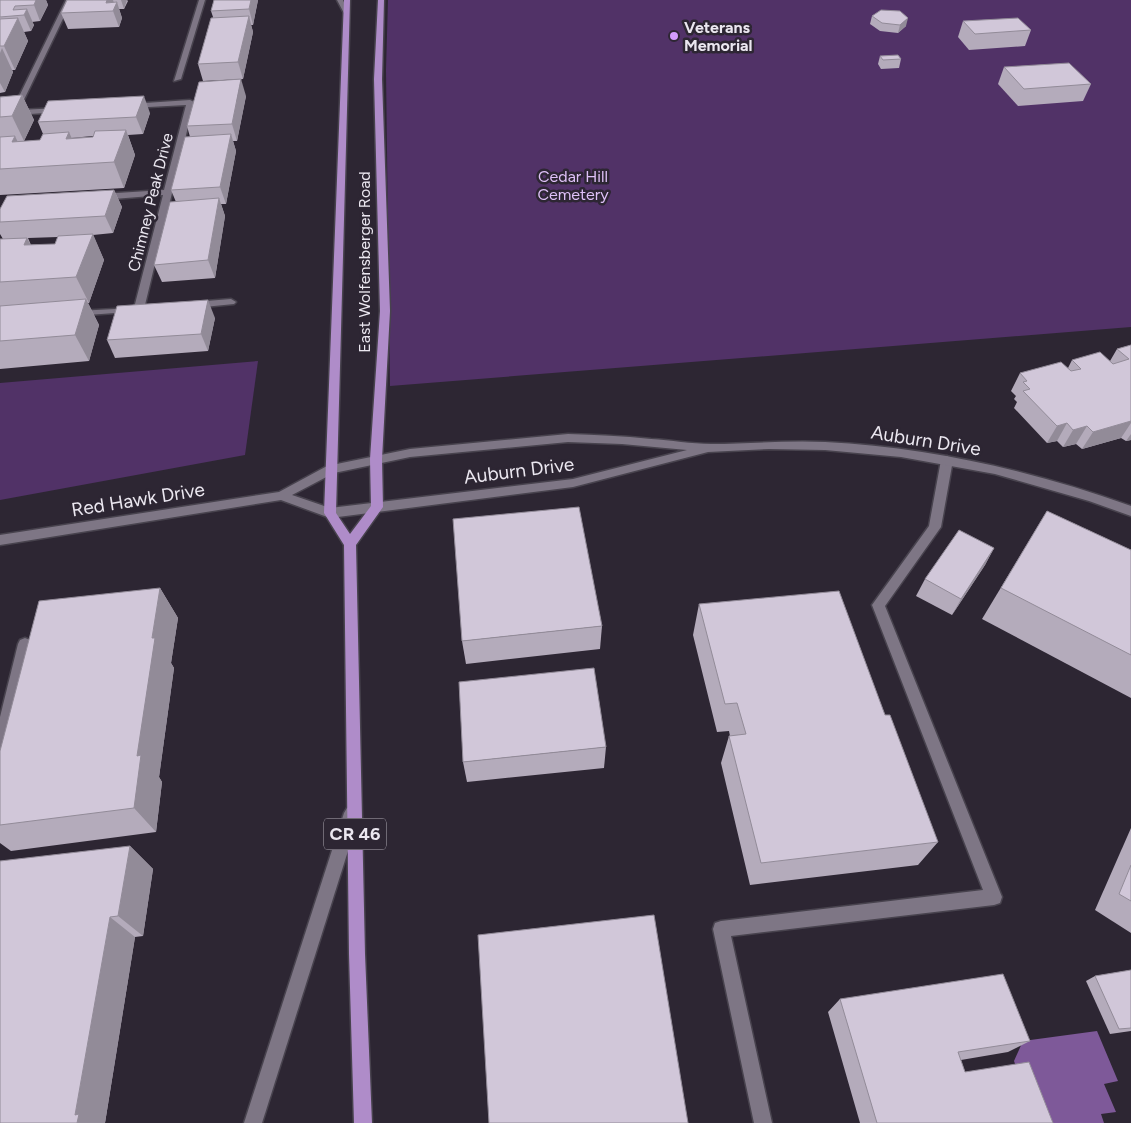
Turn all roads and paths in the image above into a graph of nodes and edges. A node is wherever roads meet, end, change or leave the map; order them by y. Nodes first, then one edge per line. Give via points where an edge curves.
1 (69, 0) edge
2 (202, 0) edge
3 (340, 0) edge
4 (347, 0) edge
5 (381, 0) edge
6 (347, 14) junction
7 (177, 79) dead end
8 (118, 107) edge
9 (65, 110) edge
10 (14, 113) junction
11 (0, 114) edge
12 (168, 192) junction
13 (89, 198) edge
14 (231, 302) dead end
15 (185, 306) edge
16 (66, 315) edge
17 (710, 448) junction
18 (376, 459) junction
19 (946, 460) junction
20 (331, 469) junction
21 (281, 496) junction
22 (377, 507) junction
23 (1131, 511) edge
24 (330, 513) junction
25 (0, 540) edge
26 (350, 544) junction
27 (25, 644) dead end
28 (0, 746) edge
29 (355, 806) junction
30 (253, 1123) edge
31 (363, 1123) edge
32 (763, 1123) edge

1 - 10 street
2 - 7 street
3 - 6 street
4 - 6 main road, East Wolfensberger Road
5 - 18 main road, East Wolfensberger Road via 378,79 385,311
6 - 20 main road, East Wolfensberger Road
8 - 12 street, Chimney Peak Drive via 190,102
9 - 10 street
10 - 11 street
12 - 13 street
12 - 16 street, Chimney Peak Drive via 144,309
14 - 15 street
17 - 18 street, Auburn Drive via 568,438
17 - 19 street, Auburn Drive via 825,446
17 - 22 street, Auburn Drive via 574,483
18 - 20 street, Auburn Drive
18 - 22 main road, East Wolfensberger Road
19 - 23 street, Auburn Drive via 1042,482
19 - 32 street via 935,527 878,605 994,897 721,929
20 - 21 street, Red Hawk Drive
20 - 24 main road, East Wolfensberger Road
21 - 24 street, Red Hawk Drive
21 - 25 street, Red Hawk Drive
22 - 24 street, Auburn Drive
22 - 26 main road
24 - 26 main road
26 - 29 main road, CR 46
27 - 28 street
29 - 30 street
29 - 31 main road, CR 46

